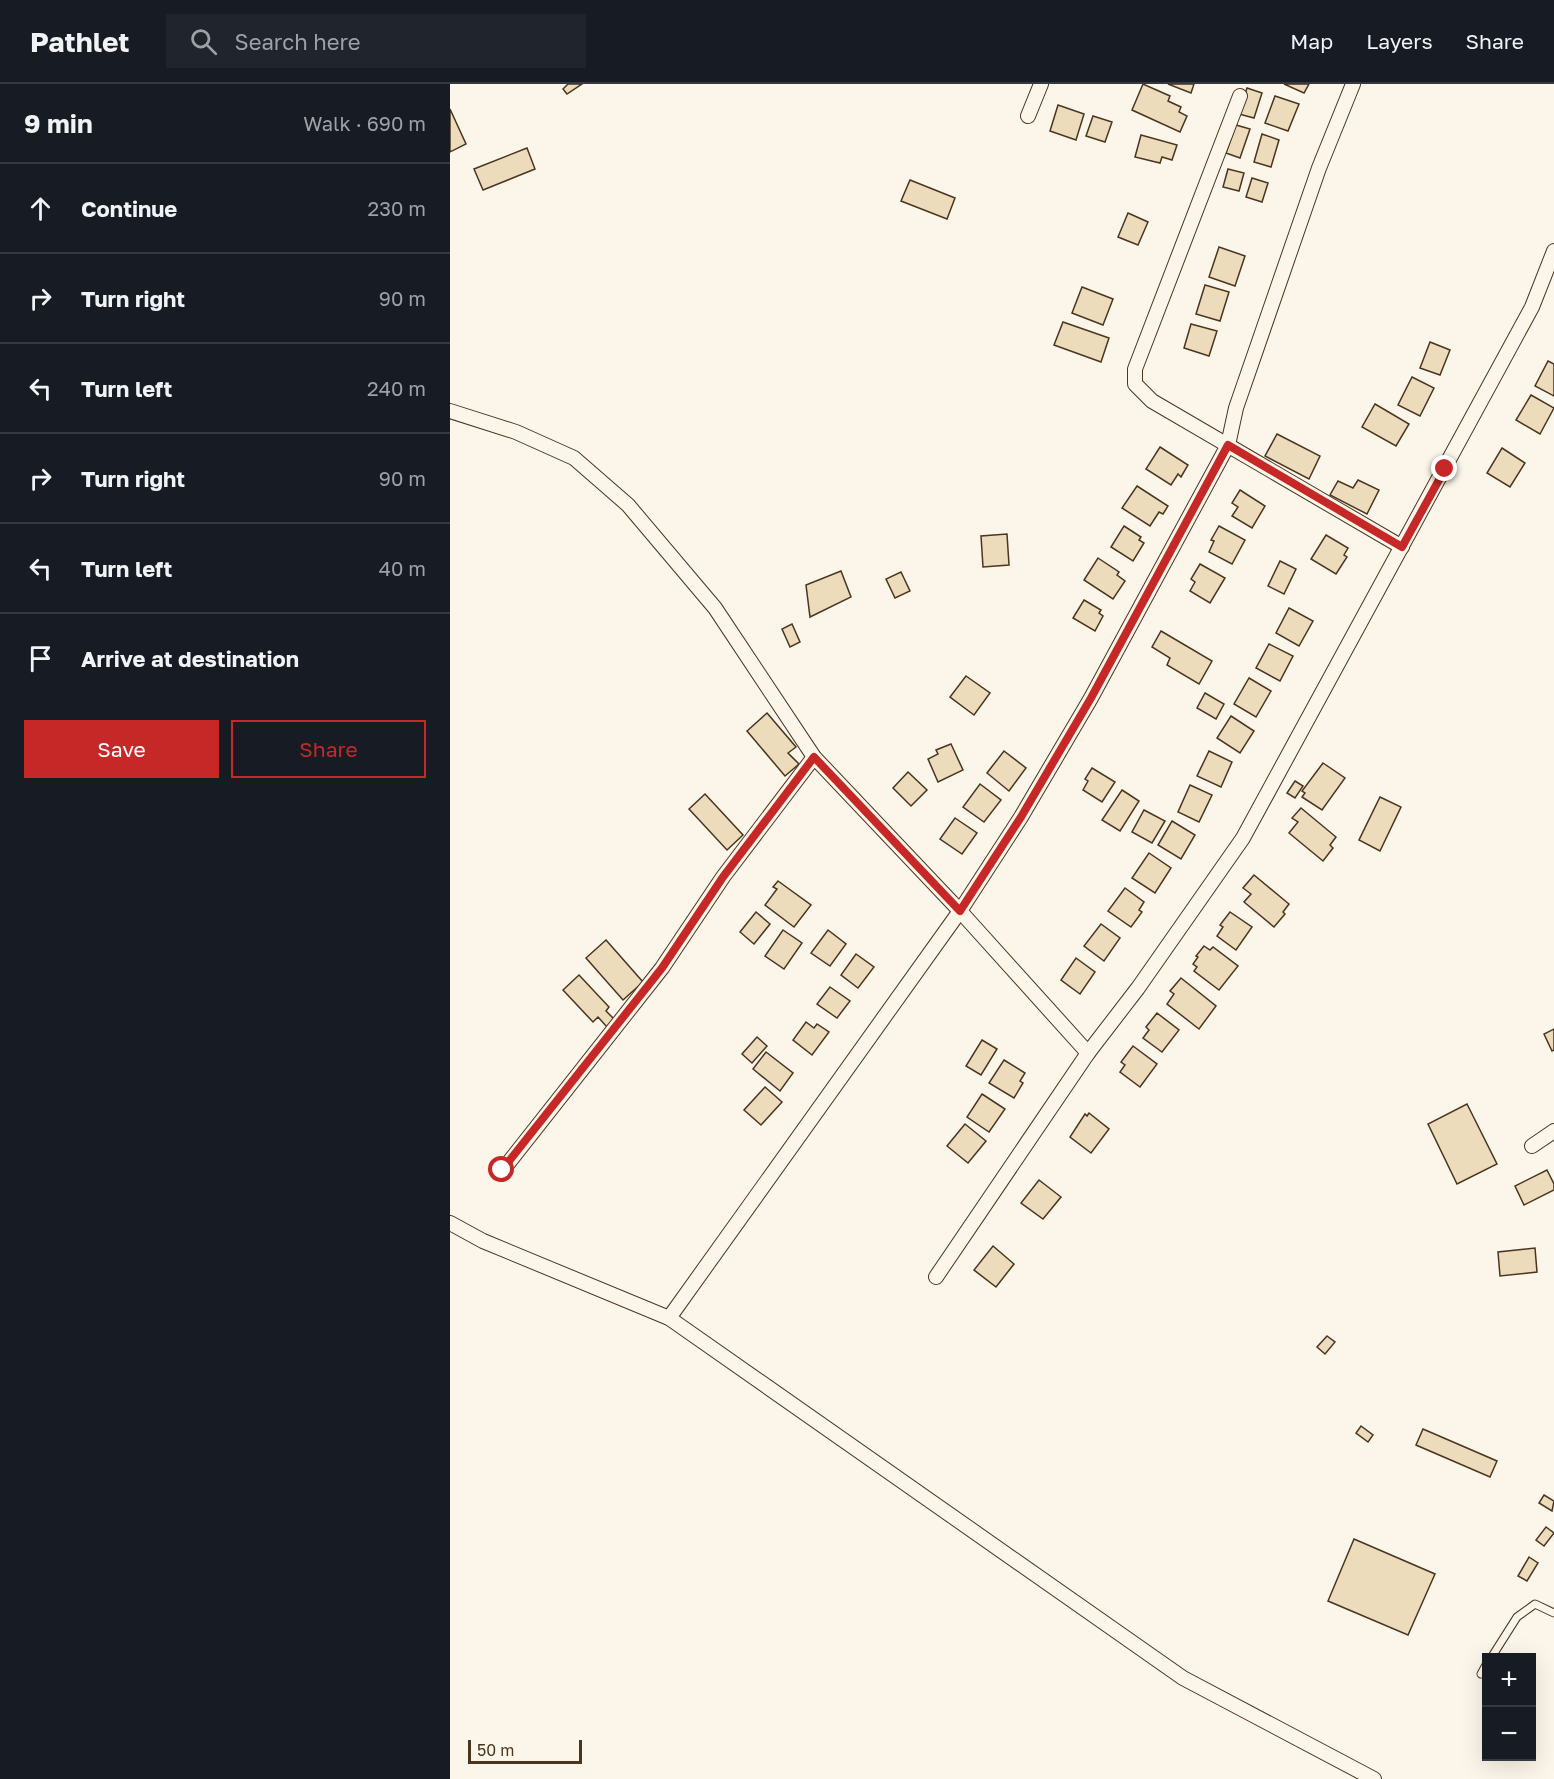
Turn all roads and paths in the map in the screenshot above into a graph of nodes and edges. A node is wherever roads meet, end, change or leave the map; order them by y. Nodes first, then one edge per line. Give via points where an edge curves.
1 (1041, 84) edge
2 (1353, 84) edge
3 (1240, 96) dead end
4 (1028, 116) dead end
5 (1554, 251) edge
6 (450, 411) edge
7 (1228, 445) junction
8 (1402, 547) junction
9 (814, 757) junction
10 (960, 911) junction
11 (1089, 1053) junction
12 (1554, 1131) edge
13 (1532, 1146) dead end
14 (502, 1170) dead end
15 (450, 1222) edge
16 (936, 1277) dead end
17 (669, 1318) junction
18 (1554, 1613) edge
19 (1494, 1653) edge
20 (1374, 1779) edge

1 - 4 street
2 - 7 street via 1319,168 1236,408
3 - 7 street via 1135,369 1135,384 1152,401
5 - 8 street via 1532,307
6 - 9 street via 516,432 574,458 628,506 716,608
7 - 8 street
7 - 10 street via 1091,698
8 - 11 street via 1243,838
9 - 10 street
9 - 14 street via 723,877 662,968
10 - 11 street
10 - 17 street
11 - 16 street
12 - 13 street
15 - 17 street via 483,1242
17 - 20 street via 1183,1678
18 - 19 lane via 1535,1604 1517,1617

